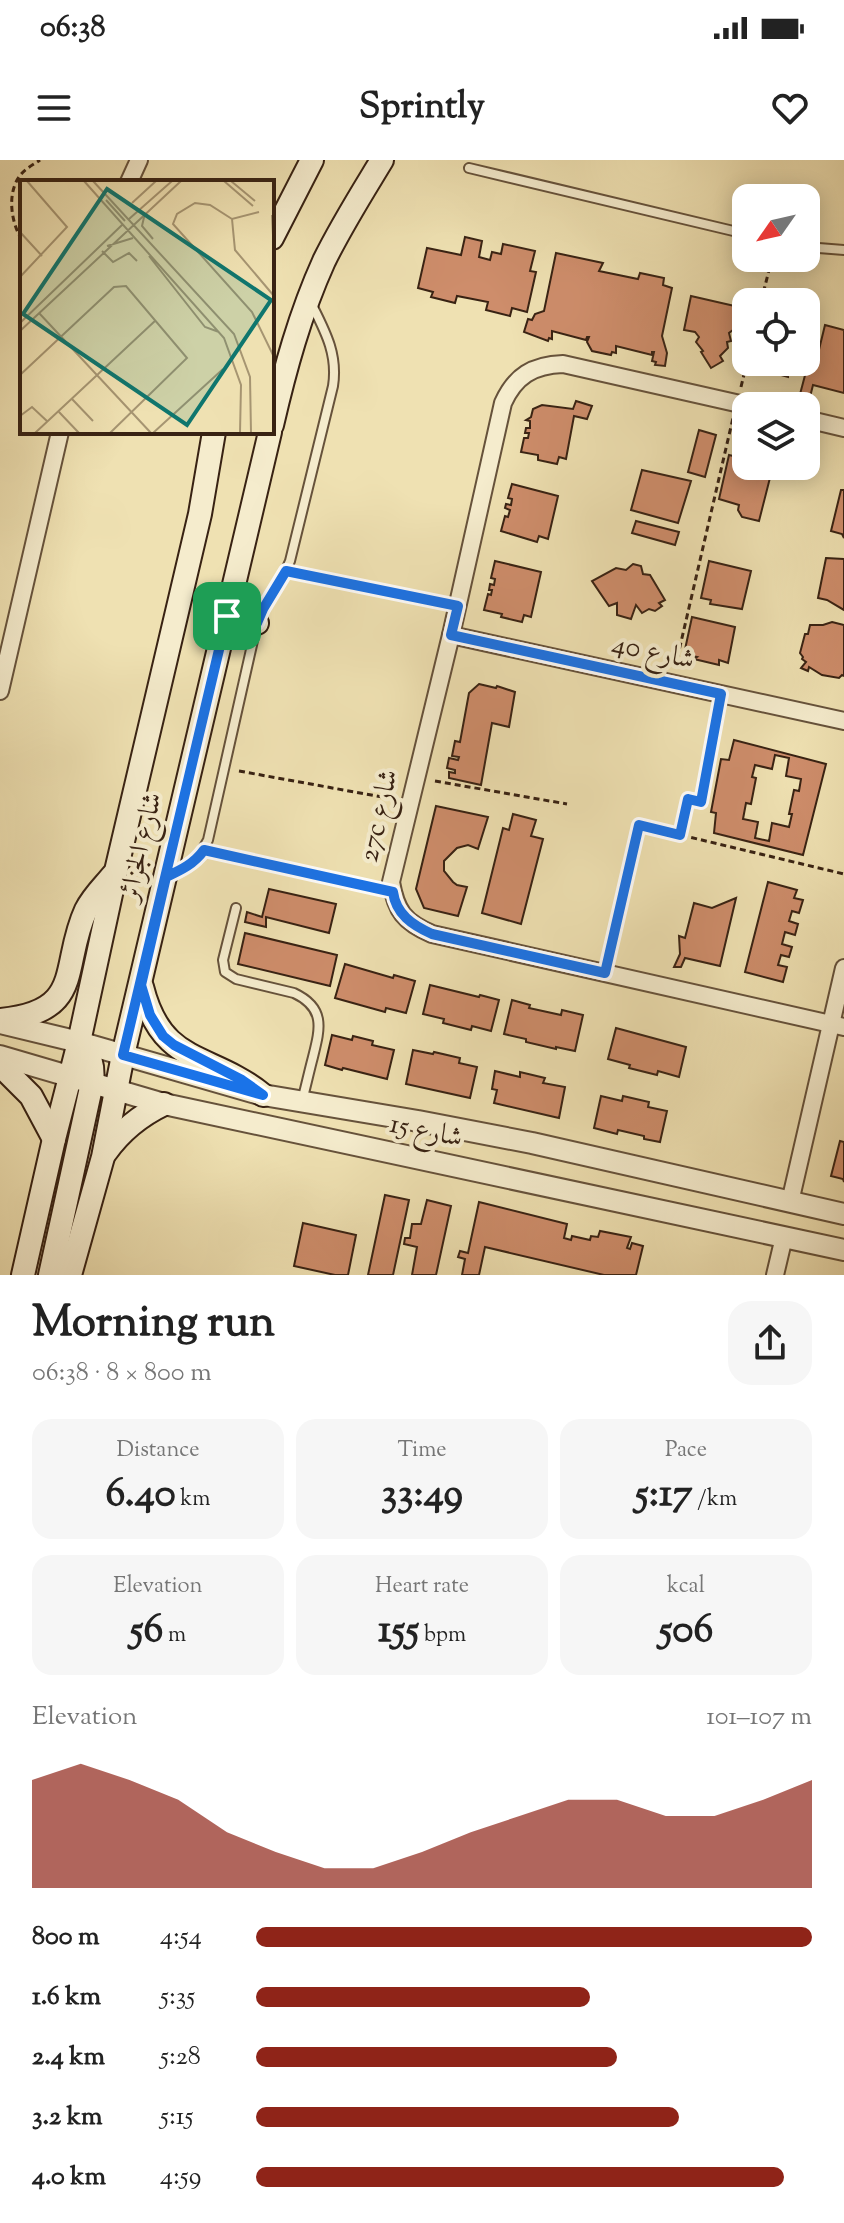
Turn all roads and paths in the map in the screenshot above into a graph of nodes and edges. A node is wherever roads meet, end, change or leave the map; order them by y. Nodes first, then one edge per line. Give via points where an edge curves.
1 (40, 160) edge
2 (139, 160) edge
3 (312, 160) edge
4 (382, 160) edge
5 (469, 168) dead end
6 (130, 180) edge
7 (732, 231) edge
8 (274, 234) edge
9 (20, 235) edge
10 (820, 248) edge
11 (844, 250) edge
12 (308, 298) junction
13 (732, 402) edge
14 (274, 417) edge
15 (820, 422) edge
16 (844, 428) edge
17 (60, 434) edge
18 (214, 434) edge
19 (270, 434) edge
20 (732, 447) edge
21 (286, 571) junction
22 (458, 606) junction
23 (227, 616) junction
24 (257, 623) junction
25 (451, 635) junction
26 (671, 683) junction
27 (0, 691) edge
28 (721, 694) junction
29 (844, 721) edge
30 (223, 768) junction
31 (415, 777) junction
32 (409, 802) junction
33 (567, 804) dead end
34 (680, 835) junction
35 (204, 850) junction
36 (116, 871) junction
37 (844, 874) edge
38 (166, 877) junction
39 (393, 892) junction
40 (236, 908) dead end
41 (844, 968) edge
42 (605, 973) junction
43 (141, 985) junction
44 (0, 1022) edge
45 (838, 1026) edge
46 (79, 1042) junction
47 (123, 1055) junction
48 (0, 1056) edge
49 (0, 1065) edge
50 (81, 1079) junction
51 (116, 1090) junction
52 (263, 1095) junction
53 (302, 1102) junction
54 (164, 1104) junction
55 (54, 1139) junction
56 (103, 1157) junction
57 (790, 1202) junction
58 (844, 1214) edge
59 (784, 1237) junction
60 (844, 1250) edge
61 (23, 1275) edge
62 (50, 1275) edge
63 (70, 1275) edge
64 (775, 1275) edge

1 - 9 path via 23,172 13,191
2 - 6 street
3 - 8 main road
4 - 12 main road via 342,226
5 - 7 lane
10 - 11 lane
12 - 14 main road
12 - 21 lane via 333,349 335,373
13 - 22 street, 27c شارع via 563,364 547,364 520,378 503,403
15 - 16 street
17 - 27 street
18 - 36 main road, شارع الجزائر via 200,514
19 - 23 main road, شارع الجزائر
20 - 26 path
21 - 22 path
21 - 24 lane
22 - 25 street, 27c شارع
23 - 24 main road
23 - 38 main road, شارع الجزائر
24 - 30 lane
25 - 26 street, شارع 40
25 - 31 street, 27c شارع
26 - 28 street, شارع 40
28 - 29 street, شارع 40
28 - 34 path via 701,802 688,799
30 - 32 path
30 - 35 lane
31 - 32 street, 27c شارع
31 - 33 path
32 - 39 street, 27c شارع
34 - 37 path
34 - 42 path via 639,825
35 - 38 lane
35 - 39 path
36 - 44 main road via 86,910 60,994 35,1014
36 - 46 main road, شارع الجزائر
38 - 43 main road, شارع الجزائر
39 - 42 street, 27c شارع via 402,915 432,934
40 - 53 lane via 223,960 225,972 294,993 315,1010 318,1037
41 - 45 street
42 - 45 street, 27c شارع
43 - 47 main road, شارع الجزائر
43 - 52 main road via 156,1026 174,1045
44 - 46 street, شارع 15
45 - 57 street
46 - 47 street, شارع 15
46 - 50 main road, شارع الجزائر
47 - 51 main road, شارع الجزائر
47 - 52 street, شارع 15
48 - 50 street, شارع 15
49 - 55 main road via 31,1096
50 - 51 street, شارع 15
50 - 55 main road, شارع الجزائر
50 - 62 main road
51 - 54 street, شارع 15
51 - 56 main road, شارع الجزائر
52 - 53 street, شارع 15
53 - 57 street, شارع 15 via 532,1143
54 - 56 main road via 128,1127
54 - 59 street, شارع 15
55 - 61 main road, شارع الجزائر
56 - 63 main road, شارع الجزائر
57 - 58 street, شارع 15
59 - 60 street, شارع 15
59 - 64 street

